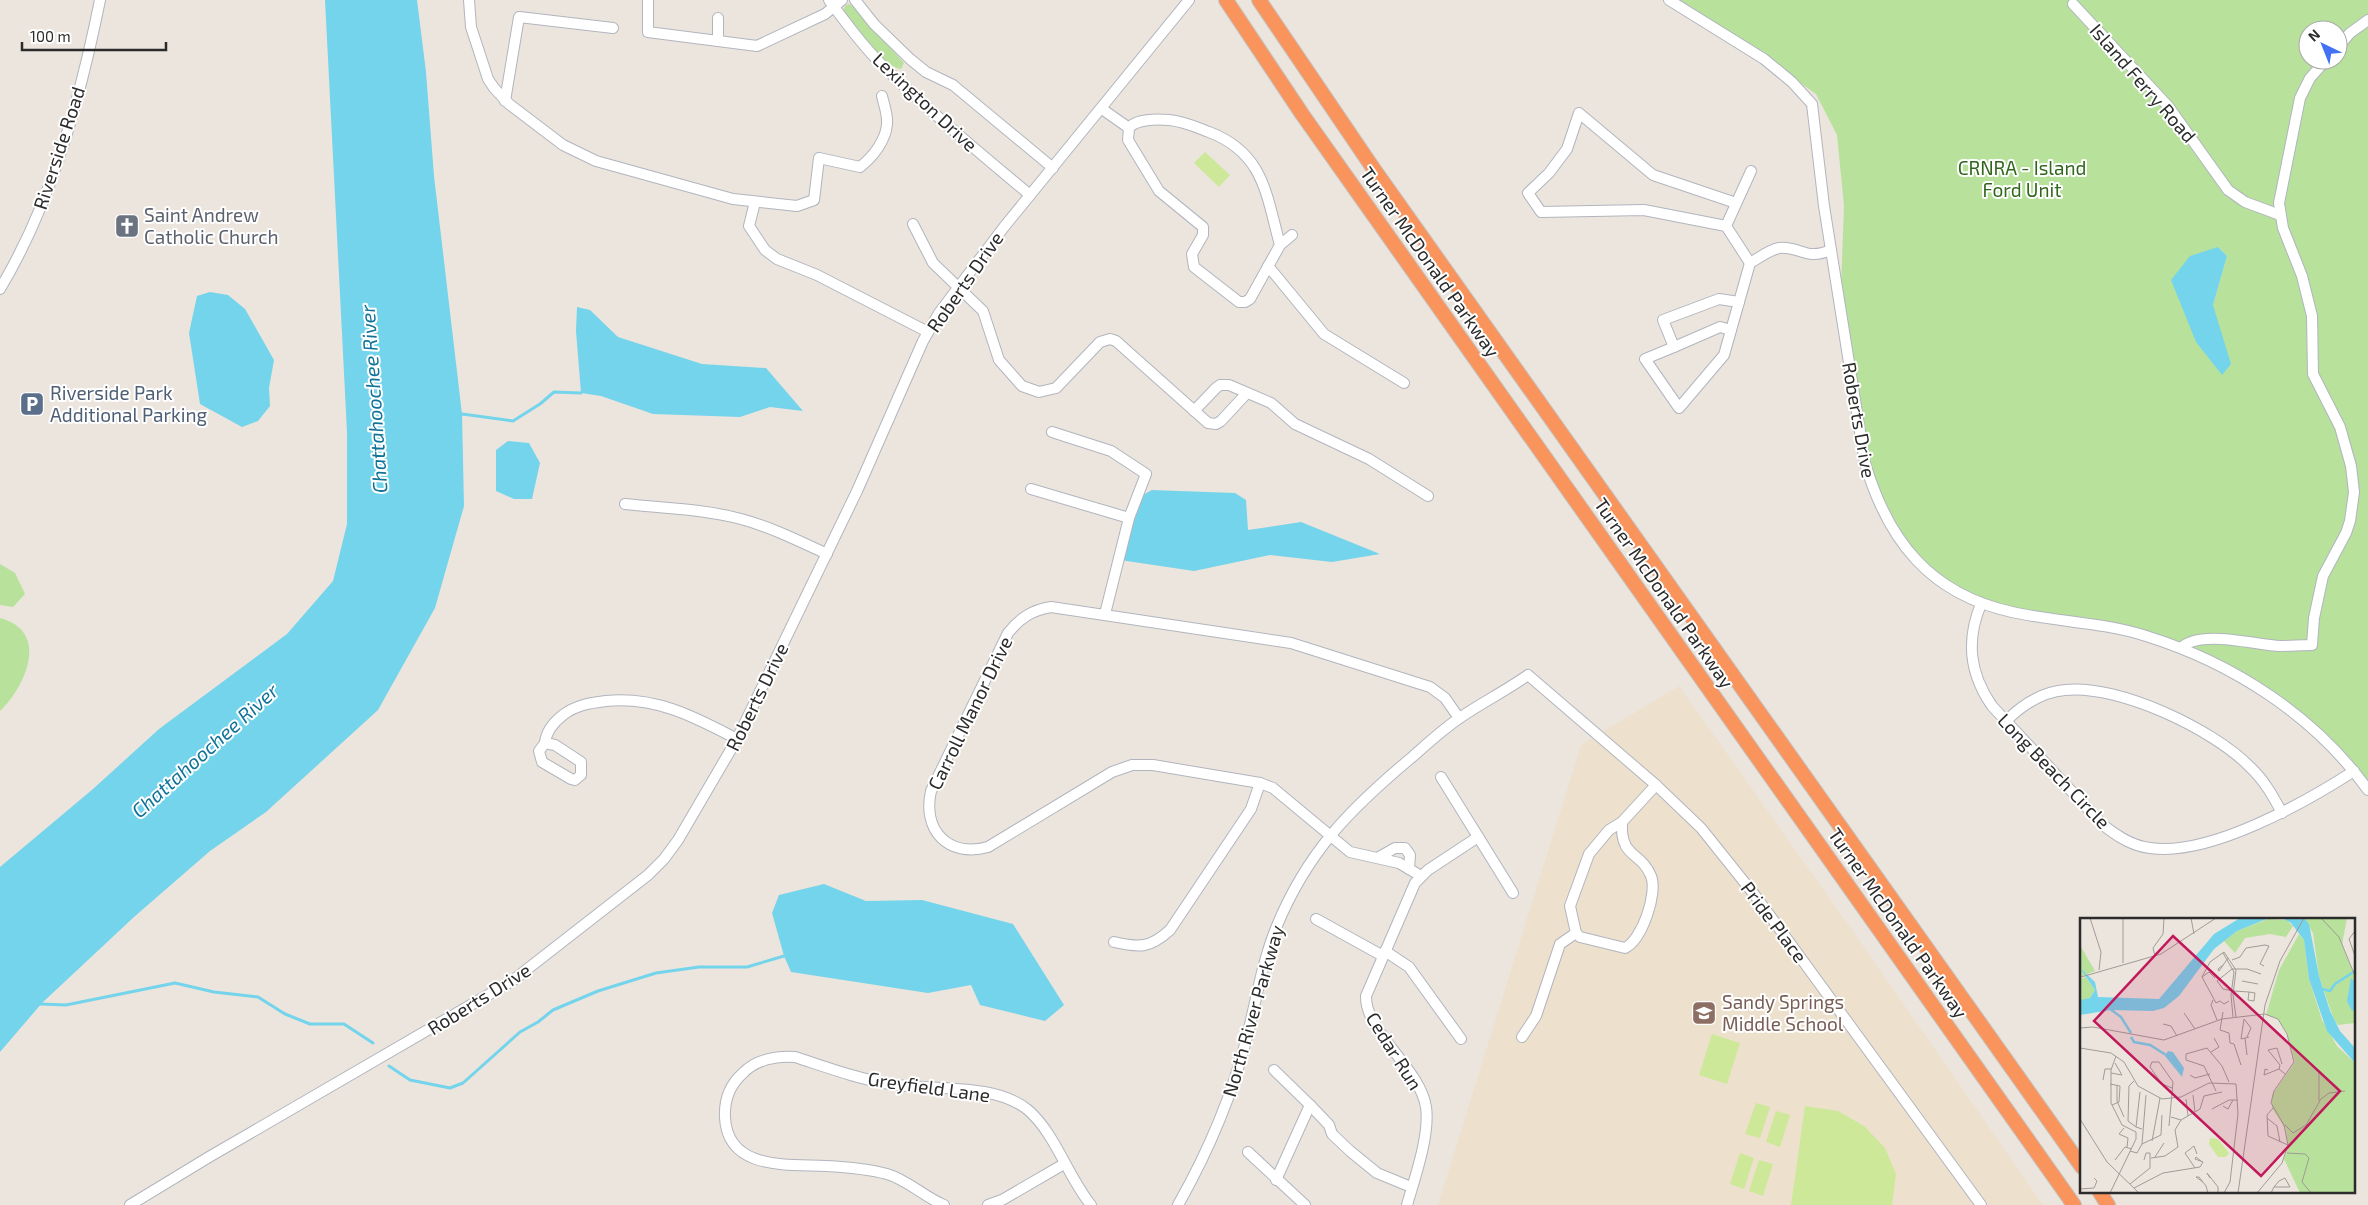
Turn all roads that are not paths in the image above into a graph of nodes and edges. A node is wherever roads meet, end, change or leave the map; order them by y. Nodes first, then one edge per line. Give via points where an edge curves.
1 (100, 0) edge
2 (469, 0) edge
3 (648, 0) edge
4 (855, 0) edge
5 (1189, 0) edge
6 (1259, 0) edge
7 (1668, 0) edge
8 (835, 2) edge
9 (1227, 2) edge
10 (2073, 4) dead end
11 (718, 18) dead end
12 (2368, 20) edge
13 (613, 28) dead end
14 (2348, 35) edge
15 (718, 41) junction
16 (2317, 70) edge
17 (882, 96) dead end
18 (505, 101) junction
19 (1102, 109) junction
20 (1129, 128) junction
21 (1053, 168) junction
22 (1751, 171) dead end
23 (1030, 195) junction
24 (755, 202) junction
25 (1736, 203) junction
26 (2280, 216) junction
27 (913, 224) dead end
28 (1726, 226) junction
29 (1292, 235) dead end
30 (1280, 245) junction
31 (1831, 250) junction
32 (1750, 263) junction
33 (1268, 266) junction
34 (1, 285) edge
35 (958, 287) junction
36 (1739, 302) junction
37 (1731, 330) junction
38 (928, 332) junction
39 (1674, 347) junction
40 (1404, 383) dead end
41 (1246, 394) junction
42 (1194, 411) junction
43 (1052, 432) dead end
44 (1031, 490) dead end
45 (1428, 496) dead end
46 (625, 504) dead end
47 (1128, 518) junction
48 (827, 554) junction
49 (1981, 604) junction
50 (1106, 614) junction
51 (2181, 648) junction
52 (1528, 675) joint
53 (1459, 718) junction
54 (2006, 721) junction
55 (737, 739) junction
56 (545, 744) dead end
57 (2354, 770) junction
58 (1441, 778) dead end
59 (1260, 783) junction
60 (1656, 785) junction
61 (2368, 790) edge
62 (2282, 813) junction
63 (1622, 822) junction
64 (1329, 835) junction
65 (1478, 837) junction
66 (1379, 857) junction
67 (1409, 869) junction
68 (1421, 876) junction
69 (1513, 893) dead end
70 (1316, 919) dead end
71 (1576, 933) junction
72 (1114, 942) dead end
73 (1384, 953) junction
74 (1522, 1037) dead end
75 (1461, 1038) dead end
76 (1274, 1070) dead end
77 (1310, 1105) junction
78 (1248, 1152) dead end
79 (1064, 1164) junction
80 (2080, 1164) edge
81 (1276, 1180) junction
82 (1412, 1187) junction
83 (2100, 1192) edge
84 (130, 1205) edge
85 (944, 1205) edge
86 (988, 1205) edge
87 (1091, 1205) edge
88 (1178, 1205) edge
89 (1305, 1205) edge
90 (1407, 1205) edge
91 (1981, 1205) edge
92 (2074, 1205) edge
93 (2108, 1205) edge

1 - 34 street, Riverside Road via 59,156 34,222
2 - 18 street via 471,27 488,79
3 - 15 street via 648,32
4 - 21 street, Lexington Drive via 910,59 959,90
5 - 19 street, Roberts Drive
6 - 80 highway, Turner McDonald Parkway via 1373,168
7 - 31 street, Roberts Drive via 1764,59 1812,104
8 - 15 street via 757,46
8 - 23 street, Lexington Drive via 858,39 882,65
9 - 92 highway, Turner McDonald Parkway via 1307,122
10 - 26 street, Island Ferry Road via 2168,106 2228,190 2245,202
11 - 15 street
12 - 14 street
13 - 18 street via 519,17
16 - 26 street via 2300,98 2280,192
17 - 24 street via 887,123 883,140 867,162 860,167 819,158 814,200 797,206
18 - 24 street via 563,145 596,161 733,199
19 - 20 street
19 - 21 street, Roberts Drive
20 - 30 street via 1136,123 1176,121 1223,137 1238,146 1251,161 1264,187
20 - 33 street via 1128,140 1159,191 1203,226 1204,235 1192,254 1194,268 1239,302 1245,302 1250,299
21 - 23 street, Roberts Drive
22 - 25 street
23 - 35 street, Roberts Drive
24 - 38 street via 749,226 770,254
25 - 28 street
25 - 28 street via 1653,175 1579,113 1567,149 1528,193 1541,212 1644,210
26 - 51 street via 2302,276 2312,316 2313,374 2320,392 2336,415 2351,466 2354,492 2350,521 2323,576 2312,645 2281,646 2206,638 2191,641
27 - 35 street via 933,263
28 - 32 street
29 - 30 street
30 - 33 street
31 - 32 street via 1809,255 1780,248
31 - 49 street, Roberts Drive via 1865,463 1883,514 1903,545 1927,572 1953,591
32 - 36 street
33 - 40 street via 1324,334
35 - 38 street, Roberts Drive
35 - 42 street via 982,311 999,360 1022,386 1039,392 1056,388 1100,342 1110,338
36 - 37 street
36 - 39 street via 1718,299 1663,320
37 - 39 street via 1720,328
37 - 39 street via 1724,355 1678,408 1645,359
38 - 48 street, Roberts Drive
41 - 42 street via 1229,385 1220,385
41 - 42 street via 1216,424 1208,423
41 - 45 street via 1270,403 1295,424 1369,459
43 - 47 street via 1111,452 1146,474
44 - 47 street
46 - 48 street via 740,518
47 - 50 street
48 - 55 street, Roberts Drive
49 - 51 street, Roberts Drive via 2014,613 2115,627
49 - 54 street, Long Beach Circle via 1971,634 1972,666 1984,694
50 - 53 street, Carroll Manor Drive via 1291,642 1430,687 1445,698
50 - 59 street, Carroll Manor Drive via 1062,607 1040,608 1022,617 1008,632 931,791 929,818 944,841 966,850 988,847 1112,772 1132,765 1153,765
51 - 57 street, Roberts Drive via 2231,671 2277,700 2319,734
52 - 53 street, North River Parkway
52 - 60 street, Pride Place
53 - 64 street, North River Parkway via 1375,788
54 - 62 street via 2032,700 2064,690 2091,690 2139,703 2190,725 2237,754 2263,781
54 - 62 street, Long Beach Circle via 2103,825 2136,845 2161,850 2184,848 2234,833
55 - 56 street via 672,708 646,701 620,700 588,703 570,710 549,731
55 - 84 street, Roberts Drive via 664,859 549,954 512,981
57 - 61 street, Roberts Drive
57 - 62 street, Long Beach Circle via 2319,794
58 - 65 street
59 - 64 street, Carroll Manor Drive via 1285,796
59 - 72 street via 1251,809 1170,930 1145,946
60 - 63 street
60 - 91 street, Pride Place via 1701,828 1757,898
63 - 71 street via 1610,830 1589,854 1570,906
63 - 71 street via 1623,842 1648,869 1653,881 1643,927 1636,940 1626,948 1580,937
64 - 66 street via 1350,852
64 - 88 street, North River Parkway via 1299,880 1276,930 1221,1118
65 - 68 street, Cedar Run
65 - 69 street
66 - 67 street
66 - 67 street via 1395,848 1406,848 1410,855
67 - 68 street
68 - 73 street, Cedar Run
70 - 73 street
71 - 74 street via 1560,944 1536,1016
73 - 75 street via 1409,967
73 - 82 street, Cedar Run via 1369,987 1366,1005 1376,1025 1412,1074 1426,1105 1427,1124
76 - 77 street
77 - 81 street
77 - 82 street via 1329,1125 1332,1134 1377,1173
78 - 81 street
79 - 85 street, Greyfield Lane via 1043,1128 1027,1110 1011,1100 984,1092 891,1084 780,1056 753,1065 742,1073 727,1094 724,1108 729,1136 748,1156 790,1166 825,1166 894,1176
79 - 86 street
79 - 87 street, Greyfield Lane
81 - 89 street
82 - 90 street, Cedar Run
83 - 93 highway

